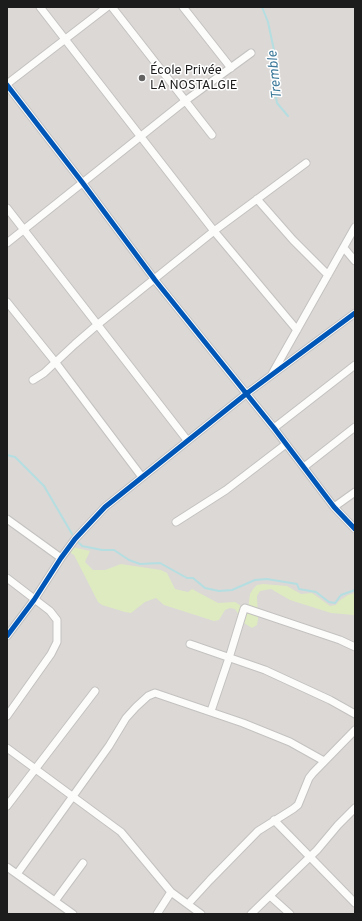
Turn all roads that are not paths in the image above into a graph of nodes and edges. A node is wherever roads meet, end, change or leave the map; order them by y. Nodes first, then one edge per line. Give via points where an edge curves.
1 (40, 7) edge
2 (107, 7) edge
3 (112, 7) edge
4 (183, 7) edge
5 (65, 40) junction
6 (251, 54) dead end
7 (231, 68) junction
8 (7, 84) edge
9 (185, 101) junction
10 (212, 135) dead end
11 (140, 136) junction
12 (306, 163) dead end
13 (82, 182) junction
14 (257, 199) junction
15 (7, 208) edge
16 (355, 227) edge
17 (24, 229) junction
18 (214, 231) junction
19 (7, 243) edge
20 (344, 248) junction
21 (355, 261) edge
22 (328, 276) junction
23 (155, 280) junction
24 (7, 302) edge
25 (355, 312) edge
26 (97, 325) junction
27 (297, 330) junction
28 (56, 363) junction
29 (355, 365) edge
30 (270, 377) junction
31 (33, 380) dead end
32 (246, 394) junction
33 (355, 427) edge
34 (274, 428) junction
35 (187, 440) junction
36 (286, 444) junction
37 (304, 467) junction
38 (142, 477) junction
39 (355, 492) edge
40 (334, 507) junction
41 (7, 519) edge
42 (176, 522) dead end
43 (355, 529) edge
44 (61, 558) junction
45 (7, 578) edge
46 (34, 600) junction
47 (7, 636) edge
48 (190, 644) dead end
49 (355, 647) edge
50 (229, 658) junction
51 (95, 691) dead end
52 (211, 711) junction
53 (355, 714) edge
54 (7, 716) edge
55 (355, 730) edge
56 (7, 748) edge
57 (324, 761) junction
58 (35, 770) junction
59 (73, 796) junction
60 (7, 806) edge
61 (355, 808) edge
62 (274, 820) junction
63 (310, 857) junction
64 (83, 863) dead end
65 (7, 867) edge
66 (17, 874) junction
67 (171, 892) junction
68 (270, 896) junction
69 (354, 899) edge
70 (55, 901) junction
71 (188, 904) junction
72 (73, 914) edge
73 (156, 914) edge
74 (200, 914) edge
75 (251, 914) edge
76 (290, 914) edge

1 - 5 street
2 - 5 street
3 - 9 street
4 - 7 street
5 - 8 street
5 - 11 street
6 - 7 street
7 - 9 street
8 - 13 street
9 - 10 street
9 - 11 street
11 - 13 street
11 - 18 street
12 - 14 street
13 - 17 street
13 - 23 street
14 - 18 street
14 - 22 street
15 - 17 street
16 - 20 street
17 - 19 street
17 - 26 street
18 - 23 street
18 - 27 street
20 - 21 street
20 - 22 street
22 - 27 street
23 - 26 street
23 - 32 street
24 - 28 street
25 - 30 street
26 - 28 street
26 - 35 street
27 - 30 street
28 - 31 street
28 - 38 street
29 - 34 street
30 - 32 street
32 - 34 street
32 - 35 street
33 - 37 street
34 - 36 street
35 - 38 street
36 - 37 street
36 - 42 street via 226,490
37 - 40 street
38 - 44 street via 98,515
39 - 40 street
40 - 43 street
41 - 44 street
44 - 46 street
45 - 46 street
46 - 47 street
46 - 54 street via 50,611 57,620 57,642
48 - 50 street
49 - 50 street via 245,608
50 - 52 street
50 - 53 street via 265,670
51 - 58 street
52 - 57 street via 290,742
52 - 59 street via 155,693 148,696 126,718
55 - 57 street
56 - 58 street
57 - 62 street via 309,778 298,805
58 - 59 street
58 - 60 street
59 - 66 street
59 - 67 street via 122,832
61 - 63 street
62 - 63 street
62 - 71 street via 236,852
63 - 68 street
63 - 69 street
64 - 70 street
65 - 66 street
66 - 70 street
67 - 71 street
67 - 73 street
68 - 75 street
68 - 76 street
70 - 72 street
71 - 74 street

